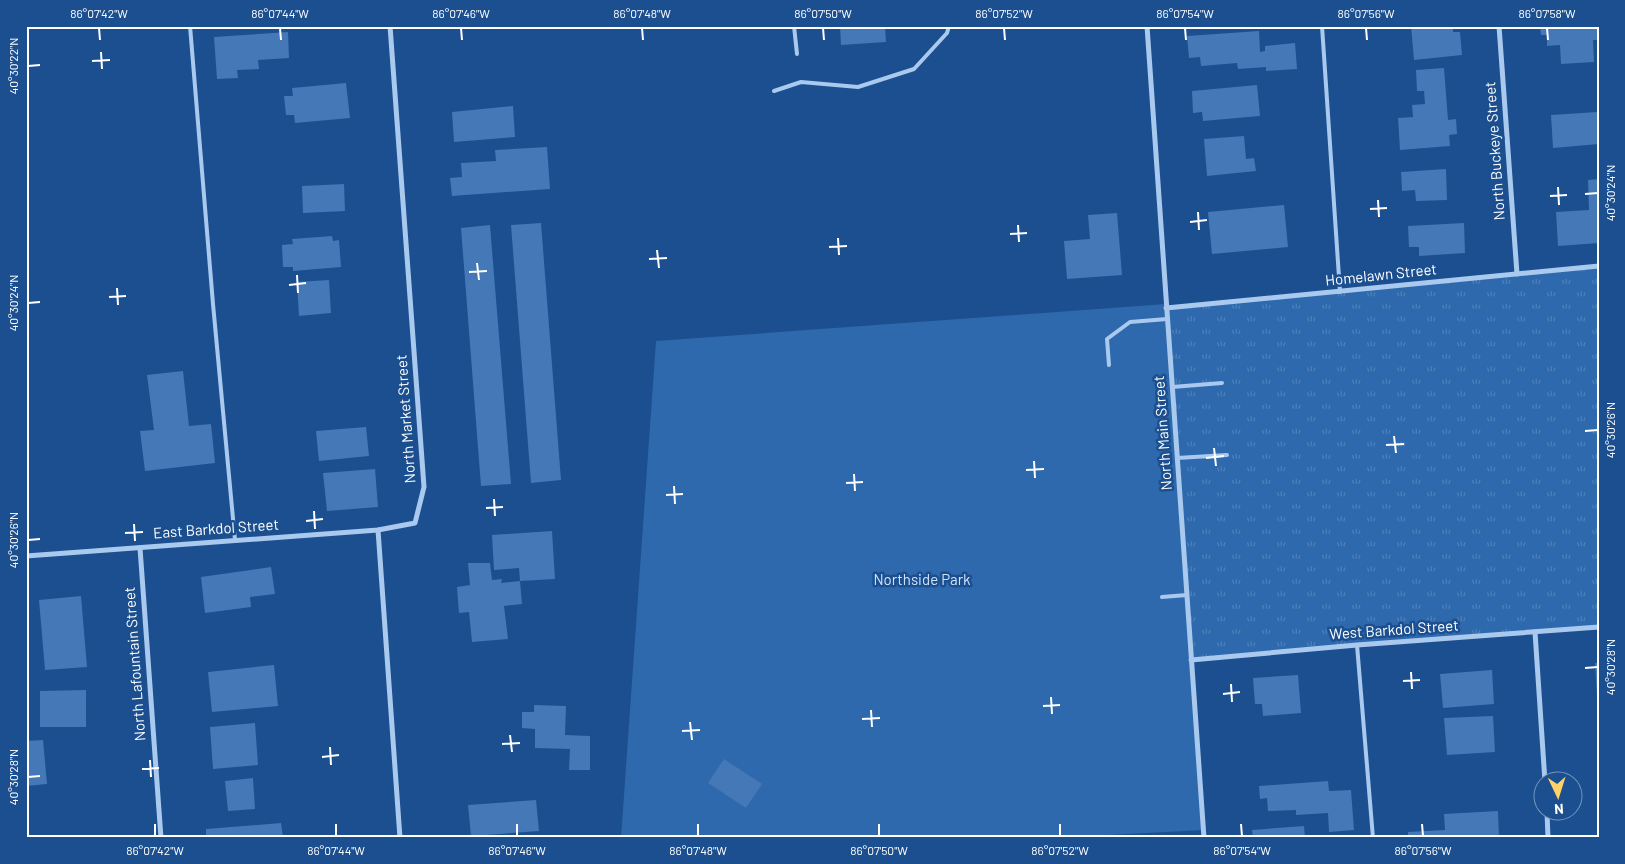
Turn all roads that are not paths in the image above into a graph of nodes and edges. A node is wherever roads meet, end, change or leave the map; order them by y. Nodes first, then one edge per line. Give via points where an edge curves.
1 (190, 26) edge
2 (390, 26) edge
3 (794, 26) edge
4 (949, 26) edge
5 (1147, 26) edge
6 (1322, 26) edge
7 (1499, 26) edge
8 (797, 54) dead end
9 (774, 91) dead end
10 (1599, 266) edge
11 (1517, 274) junction
12 (1340, 292) junction
13 (1166, 308) junction
14 (1167, 319) junction
15 (1109, 365) dead end
16 (1222, 383) dead end
17 (1172, 386) junction
18 (1227, 455) dead end
19 (1177, 458) junction
20 (378, 530) junction
21 (235, 540) junction
22 (140, 548) junction
23 (26, 556) edge
24 (1187, 595) junction
25 (1162, 597) dead end
26 (1599, 627) edge
27 (1535, 632) junction
28 (1357, 646) junction
29 (1192, 660) junction
30 (1544, 772) edge
31 (1547, 822) edge
32 (160, 838) edge
33 (400, 838) edge
34 (1204, 838) edge
35 (1373, 838) edge
36 (1548, 838) edge

1 - 21 lane
2 - 20 street, North Market Street via 424,487 415,523
3 - 8 lane
4 - 9 lane via 947,33 914,69 858,87 801,82
5 - 13 street, North Main Street
6 - 12 lane
7 - 11 street, North Buckeye Street
10 - 11 street, Homelawn Street
11 - 12 street, Homelawn Street
12 - 13 street, Homelawn Street
13 - 14 street, North Main Street
14 - 15 lane via 1130,322 1107,339
14 - 17 street, North Main Street
16 - 17 lane
17 - 19 street, North Main Street
18 - 19 lane
19 - 24 street, North Main Street
20 - 21 street, East Barkdol Street
20 - 33 street
21 - 22 street, East Barkdol Street
22 - 23 street, East Barkdol Street
22 - 32 street, North Lafountain Street
24 - 25 lane
24 - 29 street, North Main Street
26 - 27 street, West Barkdol Street
27 - 28 street, West Barkdol Street
27 - 30 street
28 - 29 street, West Barkdol Street
28 - 35 lane
29 - 34 street, North Main Street
31 - 36 street

